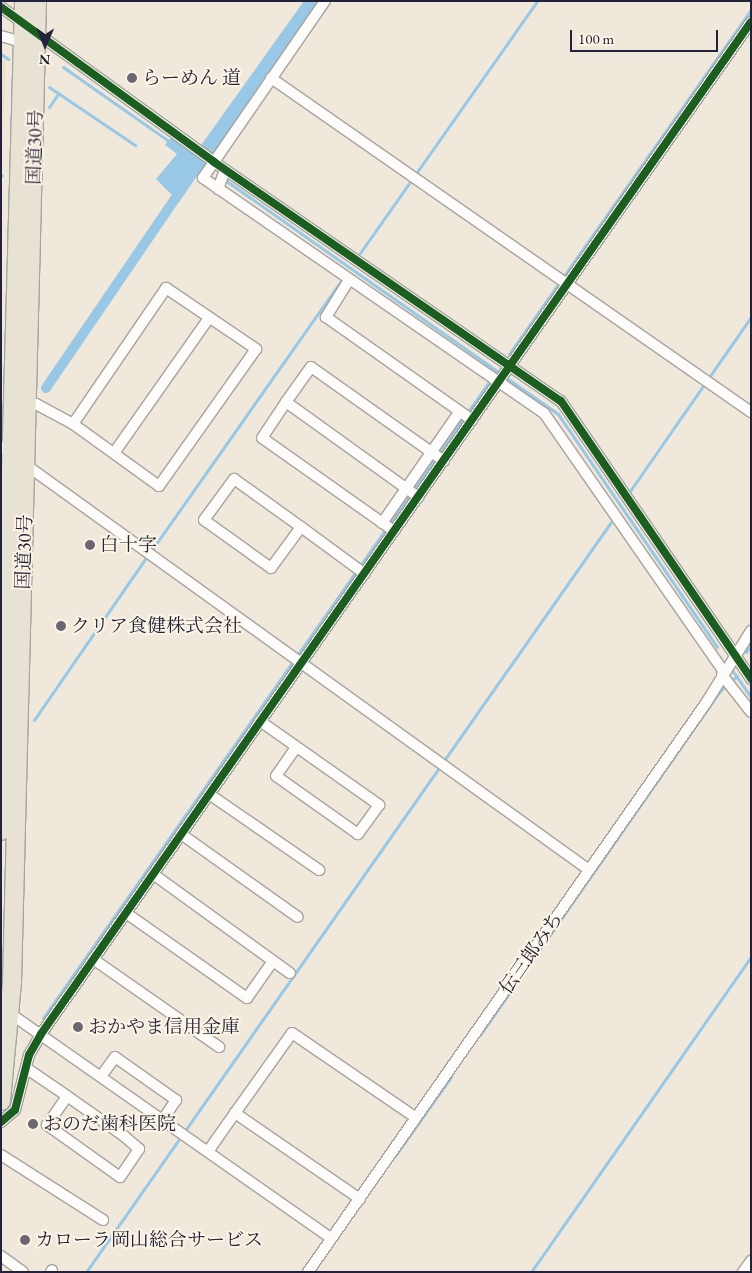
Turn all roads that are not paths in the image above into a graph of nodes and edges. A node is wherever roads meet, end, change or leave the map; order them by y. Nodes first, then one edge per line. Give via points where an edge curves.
1 (24, 1) edge
2 (37, 1) edge
3 (325, 1) edge
4 (1, 7) edge
5 (24, 20) junction
6 (751, 22) edge
7 (1, 36) edge
8 (33, 39) junction
9 (271, 78) junction
10 (213, 163) junction
11 (225, 171) junction
12 (219, 187) junction
13 (349, 280) junction
14 (563, 282) junction
15 (210, 318) junction
16 (500, 376) junction
17 (20, 402) junction
18 (286, 402) junction
19 (751, 412) edge
20 (466, 416) junction
21 (73, 424) junction
22 (6, 451) edge
23 (114, 454) junction
24 (437, 457) junction
25 (27, 467) junction
26 (412, 492) junction
27 (300, 527) junction
28 (387, 527) junction
29 (360, 570) junction
30 (751, 632) edge
31 (734, 655) junction
32 (297, 661) junction
33 (727, 678) junction
34 (751, 679) edge
35 (751, 712) edge
36 (260, 721) junction
37 (296, 747) junction
38 (209, 794) junction
39 (1, 831) edge
40 (181, 834) junction
41 (319, 870) dead end
42 (589, 870) junction
43 (153, 874) junction
44 (126, 912) junction
45 (298, 917) dead end
46 (94, 959) junction
47 (273, 961) junction
48 (290, 973) dead end
49 (6, 1010) edge
50 (41, 1034) junction
51 (219, 1048) dead end
52 (26, 1068) junction
53 (102, 1076) junction
54 (67, 1096) junction
55 (1, 1101) edge
56 (236, 1113) junction
57 (416, 1118) junction
58 (163, 1119) junction
59 (1, 1122) edge
60 (209, 1150) junction
61 (1, 1155) edge
62 (360, 1199) junction
63 (103, 1220) dead end
64 (332, 1238) junction
65 (1, 1256) edge
66 (751, 1261) edge
67 (312, 1270) edge
68 (23, 1272) edge
69 (743, 1272) edge

1 - 5 highway, 国道30号
2 - 8 highway, 国道30号
3 - 9 street
4 - 5 street
5 - 8 highway, 国道30号
6 - 14 street
7 - 8 street
8 - 10 street
8 - 17 highway, 国道30号
9 - 10 street
9 - 14 street
10 - 11 street
10 - 12 street via 204,176
11 - 12 street
11 - 16 street
12 - 13 street
13 - 16 street
13 - 20 street via 326,317
14 - 16 street
14 - 19 street
15 - 21 street via 166,288
15 - 23 street
15 - 23 street via 256,350 159,486
16 - 20 street
16 - 31 street via 566,406
16 - 33 street via 552,424
17 - 21 street
17 - 22 highway, 国道30号
17 - 25 highway, 国道30号
18 - 24 street via 311,367
18 - 26 street
18 - 28 street via 262,438
20 - 24 street
20 - 24 street
21 - 23 street
22 - 25 street
22 - 39 highway, 国道30号
24 - 26 street
24 - 26 street
25 - 32 street
25 - 49 highway, 国道30号
26 - 28 street
26 - 28 street
27 - 27 street via 234,479 204,520 271,568
27 - 29 street
28 - 29 street
29 - 32 street
30 - 31 street, 伝三郎みち
31 - 33 street, 伝三郎みち
31 - 34 street
32 - 36 street
32 - 42 street
33 - 35 street
33 - 42 street, 伝三郎みち
36 - 37 street
36 - 38 street
37 - 37 street via 276,776 358,834 379,805
38 - 40 street
38 - 41 street
40 - 43 street
40 - 45 street
42 - 57 street, 伝三郎みち
43 - 44 street
43 - 47 street
44 - 46 street
44 - 47 street via 246,998
46 - 50 street
46 - 51 street
47 - 48 street
49 - 50 street
49 - 55 highway, 国道30号
50 - 52 street
50 - 53 street
52 - 54 street
52 - 59 street via 15,1110
53 - 58 street
53 - 58 street via 115,1057 176,1100
54 - 54 street via 139,1149 120,1177 46,1125
56 - 57 street via 292,1033
56 - 60 street
56 - 62 street
57 - 62 street, 伝三郎みち
58 - 60 street
60 - 64 street
61 - 63 street
62 - 64 street, 伝三郎みち
64 - 67 street, 伝三郎みち
65 - 68 street
66 - 69 street

